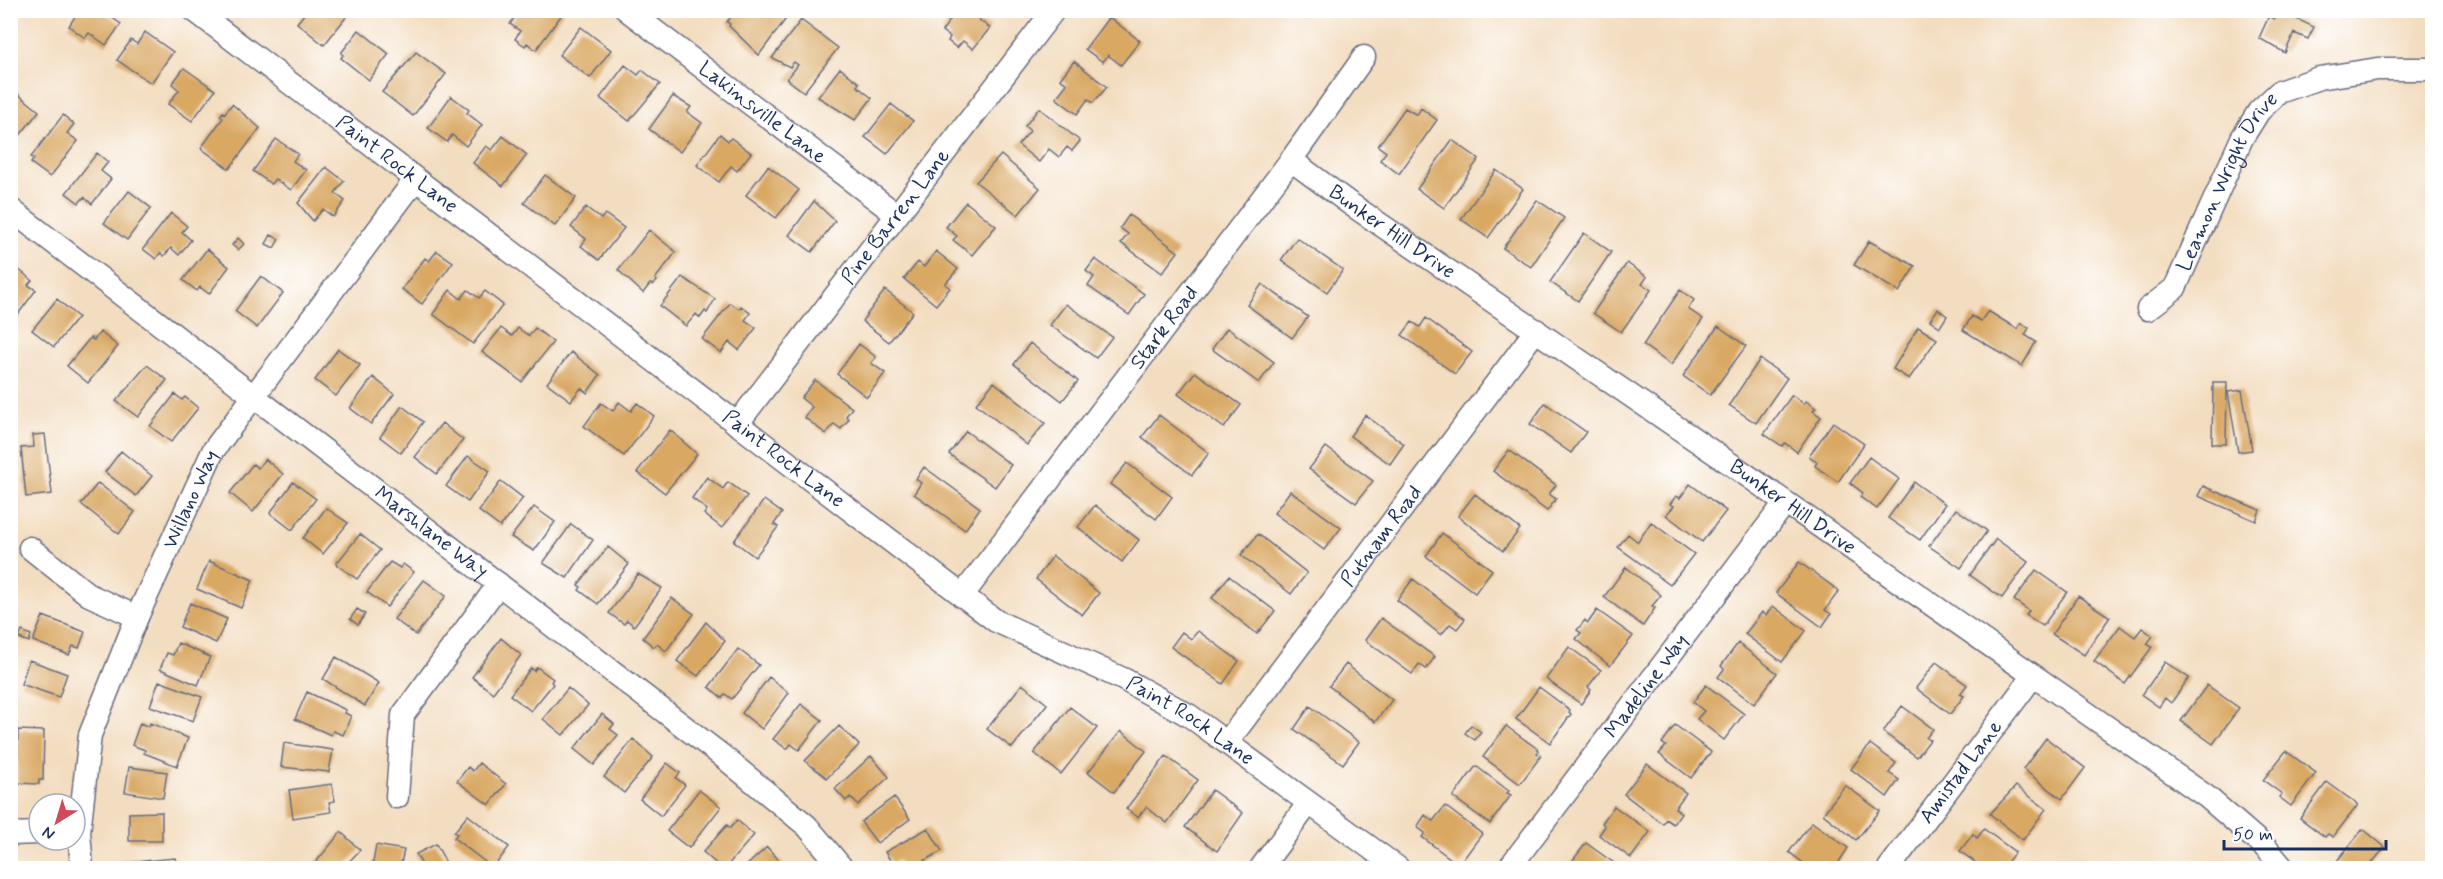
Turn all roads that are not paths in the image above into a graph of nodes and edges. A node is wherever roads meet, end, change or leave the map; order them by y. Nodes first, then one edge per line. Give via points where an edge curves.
1 (194, 10) edge
2 (627, 10) edge
3 (1054, 10) edge
4 (1364, 57) dead end
5 (2433, 69) edge
6 (1291, 160) junction
7 (415, 180) junction
8 (10, 208) edge
9 (897, 215) junction
10 (2148, 309) dead end
11 (1536, 330) junction
12 (252, 396) junction
13 (737, 424) junction
14 (1785, 503) junction
15 (30, 548) dead end
16 (499, 584) junction
17 (962, 596) junction
18 (137, 616) junction
19 (2033, 676) junction
20 (1228, 741) junction
21 (82, 792) edge
22 (397, 797) dead end
23 (1308, 804) junction
24 (27, 833) edge
25 (10, 834) edge
26 (80, 852) edge
27 (82, 868) edge
28 (842, 868) edge
29 (1261, 868) edge
30 (1398, 868) edge
31 (1509, 868) edge
32 (1889, 868) edge
33 (2283, 868) edge

1 - 7 street, Paint Rock Lane
2 - 9 street, Lakinsville Lane
3 - 9 street, Pine Barren Lane
4 - 6 street, Stark Road
5 - 10 street, Leamon Wright Drive via 2378,69 2319,78 2278,92 2259,111 2242,138 2175,288
6 - 11 street, Bunker Hill Drive
6 - 17 street, Stark Road
7 - 12 street, Willano Way
7 - 13 street, Paint Rock Lane
8 - 12 street, Marshlane Way
9 - 13 street, Pine Barren Lane
11 - 14 street, Bunker Hill Drive
11 - 20 street, Putnam Road
12 - 16 street, Marshlane Way
12 - 18 street, Willano Way via 213,451
13 - 17 street, Paint Rock Lane
14 - 19 street, Bunker Hill Drive
14 - 31 street, Madeline Way
15 - 18 street via 89,595
16 - 22 street via 403,715
16 - 28 street, Marshlane Way via 730,762 807,826
17 - 20 street, Paint Rock Lane via 996,621 1123,679
18 - 21 street, Willano Way via 90,735
19 - 32 street, Amistad Lane
19 - 33 street, Bunker Hill Drive via 2208,797
20 - 23 street, Paint Rock Lane
23 - 29 street
23 - 30 street, Paint Rock Lane
24 - 25 street
26 - 27 street, Willano Way

